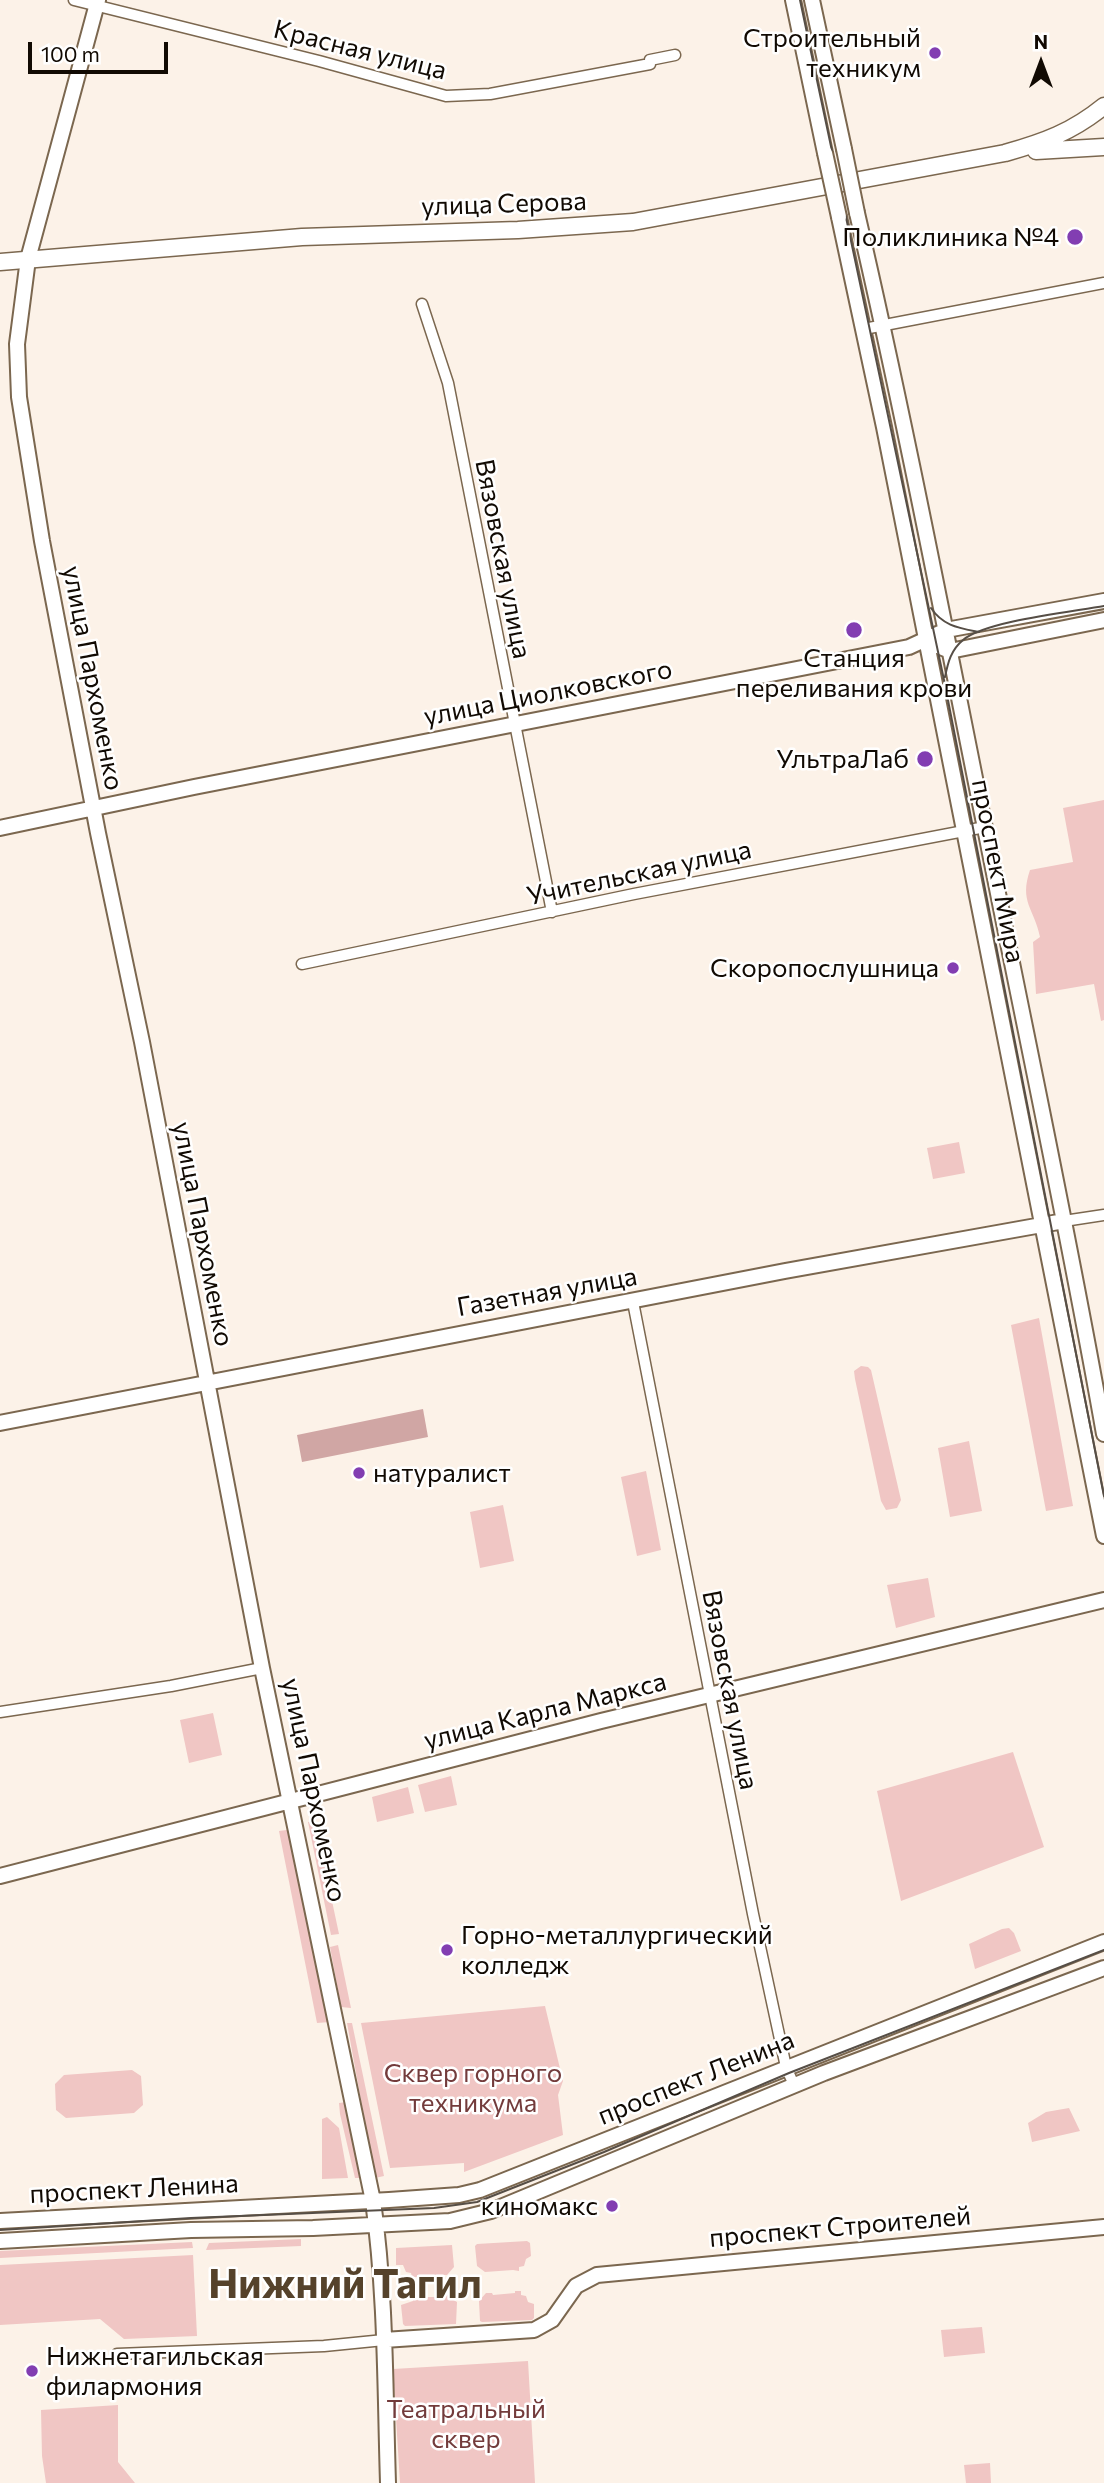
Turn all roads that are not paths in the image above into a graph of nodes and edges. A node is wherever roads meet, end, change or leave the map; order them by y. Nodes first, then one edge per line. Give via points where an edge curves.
1 (74, 0) edge
2 (793, 0) edge
3 (812, 0) edge
4 (97, 2) edge
5 (675, 55) dead end
6 (1104, 106) edge
7 (1104, 146) edge
8 (1005, 153) junction
9 (28, 259) junction
10 (0, 262) edge
11 (1104, 283) edge
12 (422, 304) dead end
13 (883, 325) junction
14 (864, 330) junction
15 (1104, 601) edge
16 (1104, 620) edge
17 (946, 630) junction
18 (926, 641) junction
19 (950, 651) junction
20 (515, 726) junction
21 (94, 808) junction
22 (985, 827) junction
23 (0, 828) edge
24 (965, 831) junction
25 (552, 912) junction
26 (302, 964) dead end
27 (1104, 1215) edge
28 (1064, 1221) junction
29 (1042, 1226) junction
30 (633, 1302) junction
31 (206, 1382) junction
32 (0, 1423) edge
33 (1104, 1434) edge
34 (1104, 1536) edge
35 (1104, 1600) edge
36 (262, 1668) junction
37 (710, 1696) junction
38 (0, 1712) edge
39 (291, 1800) junction
40 (0, 1876) edge
41 (1104, 1942) edge
42 (1104, 1968) edge
43 (786, 2067) junction
44 (794, 2085) junction
45 (373, 2201) junction
46 (0, 2221) edge
47 (376, 2224) junction
48 (1104, 2227) edge
49 (0, 2241) edge
50 (384, 2340) junction
51 (117, 2354) dead end
52 (388, 2483) edge

1 - 4 street, Красная улица
2 - 14 main road, проспект Мира, bridge
3 - 13 main road, проспект Мира, bridge
4 - 5 street, Красная улица via 446,96 490,94 650,64 650,60
4 - 9 main road, улица Пархоменко
6 - 8 main road via 1050,140
7 - 8 main road
8 - 9 main road, улица Серова via 633,222 302,237
9 - 10 main road, улица Серова
9 - 21 main road, улица Пархоменко via 17,344 19,397
11 - 13 street
12 - 20 street, Вязовская улица via 443,362
13 - 14 street
13 - 17 main road, проспект Мира
14 - 18 main road, проспект Мира
15 - 17 main road, улица Циолковского
16 - 19 main road
17 - 18 main road, улица Циолковского
17 - 19 main road, проспект Мира
18 - 19 main road
18 - 20 main road, улица Циолковского
18 - 24 main road, проспект Мира
19 - 22 main road, проспект Мира
20 - 21 main road, улица Циолковского
20 - 25 street, Вязовская улица
21 - 23 main road, улица Циолковского
21 - 31 main road, улица Пархоменко
22 - 24 street, Учительская улица
22 - 28 main road, проспект Мира
24 - 25 street, Учительская улица
24 - 29 main road, проспект Мира
25 - 26 street, Учительская улица
27 - 28 street, Газетная улица
28 - 29 main road, Газетная улица
28 - 33 main road, проспект Мира
29 - 30 main road, Газетная улица
29 - 34 main road, проспект Мира
30 - 31 main road, Газетная улица
30 - 37 street, Вязовская улица
31 - 32 main road, Газетная улица
31 - 36 main road, улица Пархоменко
35 - 37 main road, улица Карла Маркса
36 - 38 street
36 - 39 main road, улица Пархоменко
37 - 39 main road, улица Карла Маркса
37 - 43 street, Вязовская улица
39 - 40 main road, улица Карла Маркса
39 - 45 main road, улица Пархоменко
41 - 43 main road, проспект Ленина
42 - 44 main road, проспект Ленина
43 - 44 street, Вязовская улица
43 - 45 main road, проспект Ленина via 480,2190
44 - 47 main road, проспект Ленина via 491,2211 450,2221
45 - 46 main road, проспект Ленина
45 - 47 main road, улица Пархоменко
47 - 49 main road, проспект Ленина
47 - 50 main road, улица Пархоменко
48 - 50 main road, проспект Строителей via 597,2275 581,2282 552,2320 534,2330
50 - 51 street
50 - 52 main road, улица Пархоменко

